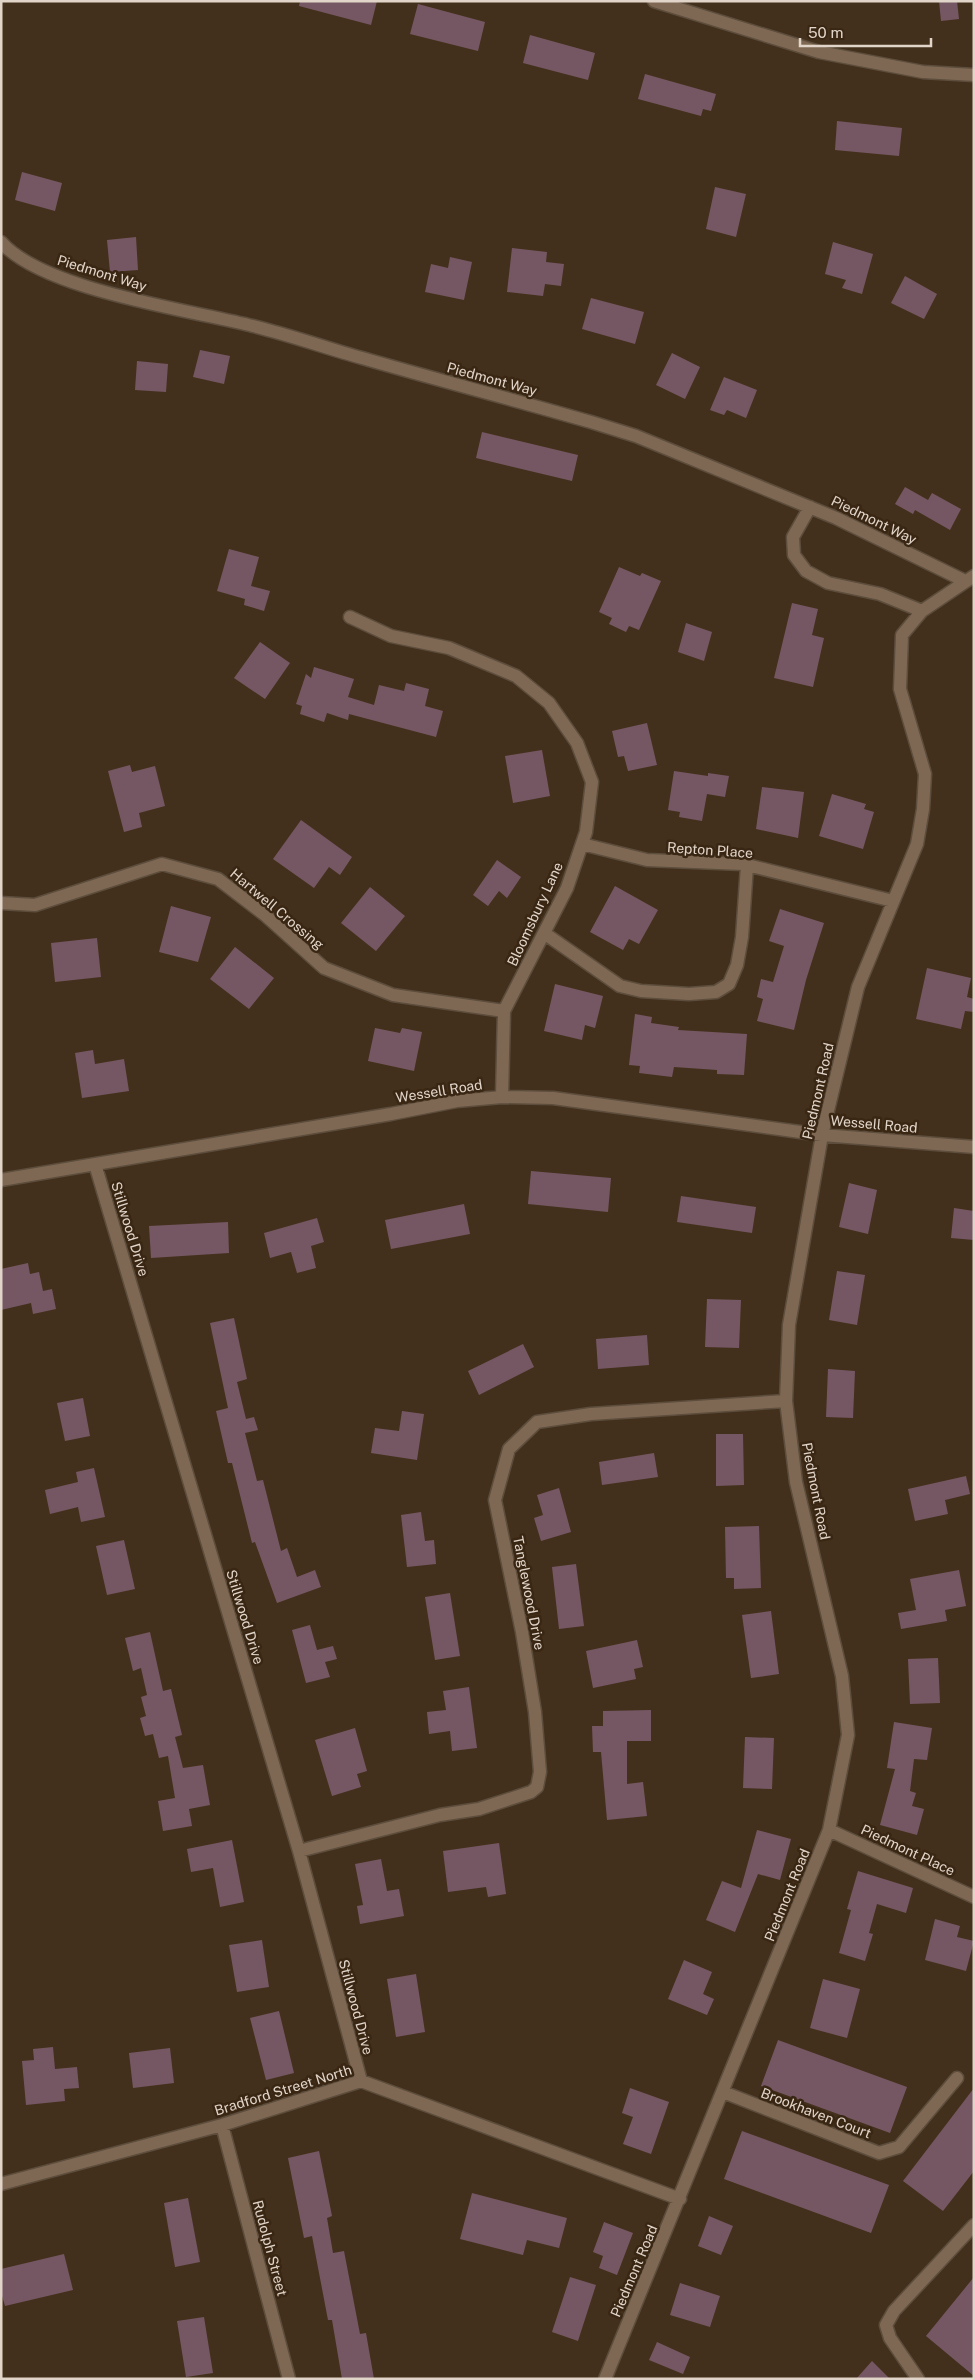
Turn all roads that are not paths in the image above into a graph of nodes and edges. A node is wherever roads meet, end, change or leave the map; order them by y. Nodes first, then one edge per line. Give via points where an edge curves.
1 (654, 1) edge
2 (974, 75) edge
3 (1, 242) edge
4 (810, 507) junction
5 (969, 578) edge
6 (922, 611) junction
7 (350, 617) dead end
8 (582, 844) junction
9 (747, 866) junction
10 (894, 901) junction
11 (1, 903) edge
12 (544, 933) junction
13 (504, 1011) junction
14 (502, 1097) junction
15 (822, 1135) junction
16 (974, 1147) edge
17 (95, 1164) junction
18 (1, 1180) edge
19 (786, 1401) junction
20 (830, 1830) junction
21 (299, 1851) junction
22 (974, 1897) edge
23 (957, 2078) dead end
24 (361, 2081) junction
25 (722, 2092) junction
26 (222, 2125) junction
27 (1, 2184) edge
28 (680, 2199) junction
29 (974, 2225) edge
30 (289, 2379) edge
31 (605, 2379) edge
32 (918, 2379) edge

1 - 2 street via 819,52 924,72
3 - 4 street, Piedmont Way via 42,270 88,287 254,326 591,422 636,436
4 - 5 street, Piedmont Way
4 - 6 street via 792,537 794,555 806,570 828,583 880,594
5 - 6 street, Piedmont Road
6 - 10 street, Piedmont Road via 902,636 900,689 925,774 923,809 917,844
7 - 8 street, Bloomsbury Lane via 391,636 449,648 516,676 549,703 577,743 592,782
8 - 9 street, Repton Place via 647,860
8 - 12 street, Bloomsbury Lane via 568,888
9 - 10 street, Repton Place
9 - 12 street via 737,965 729,984 716,992 641,991 620,986
10 - 15 street, Piedmont Road via 858,987
11 - 13 street, Hartwell Crossing via 34,905 162,864 218,879 265,915 324,968 393,995
12 - 13 street, Bloomsbury Lane
13 - 14 street, Bloomsbury Lane
14 - 15 street, Wessell Road via 553,1098
14 - 17 street, Wessell Road via 457,1101
15 - 16 street, Wessell Road
15 - 19 street, Piedmont Road via 789,1325
17 - 18 street, Wessell Road
17 - 21 street, Stillwood Drive
19 - 20 street, Piedmont Road via 796,1482 842,1676 848,1735
19 - 21 street, Tanglewood Drive via 591,1414 537,1422 508,1448 495,1500 535,1712 540,1772 537,1787 479,1809 440,1815
20 - 22 street, Piedmont Place
20 - 25 street, Piedmont Road
21 - 24 street, Stillwood Drive
23 - 25 street, Brookhaven Court via 899,2147 879,2153
24 - 26 street, Bradford Street North
24 - 28 street, Bradford Street North
25 - 28 street, Piedmont Road
26 - 27 street, Bradford Street North
26 - 30 street, Rudolph Street
28 - 31 street, Piedmont Road
29 - 32 street via 894,2311 886,2325 890,2338

